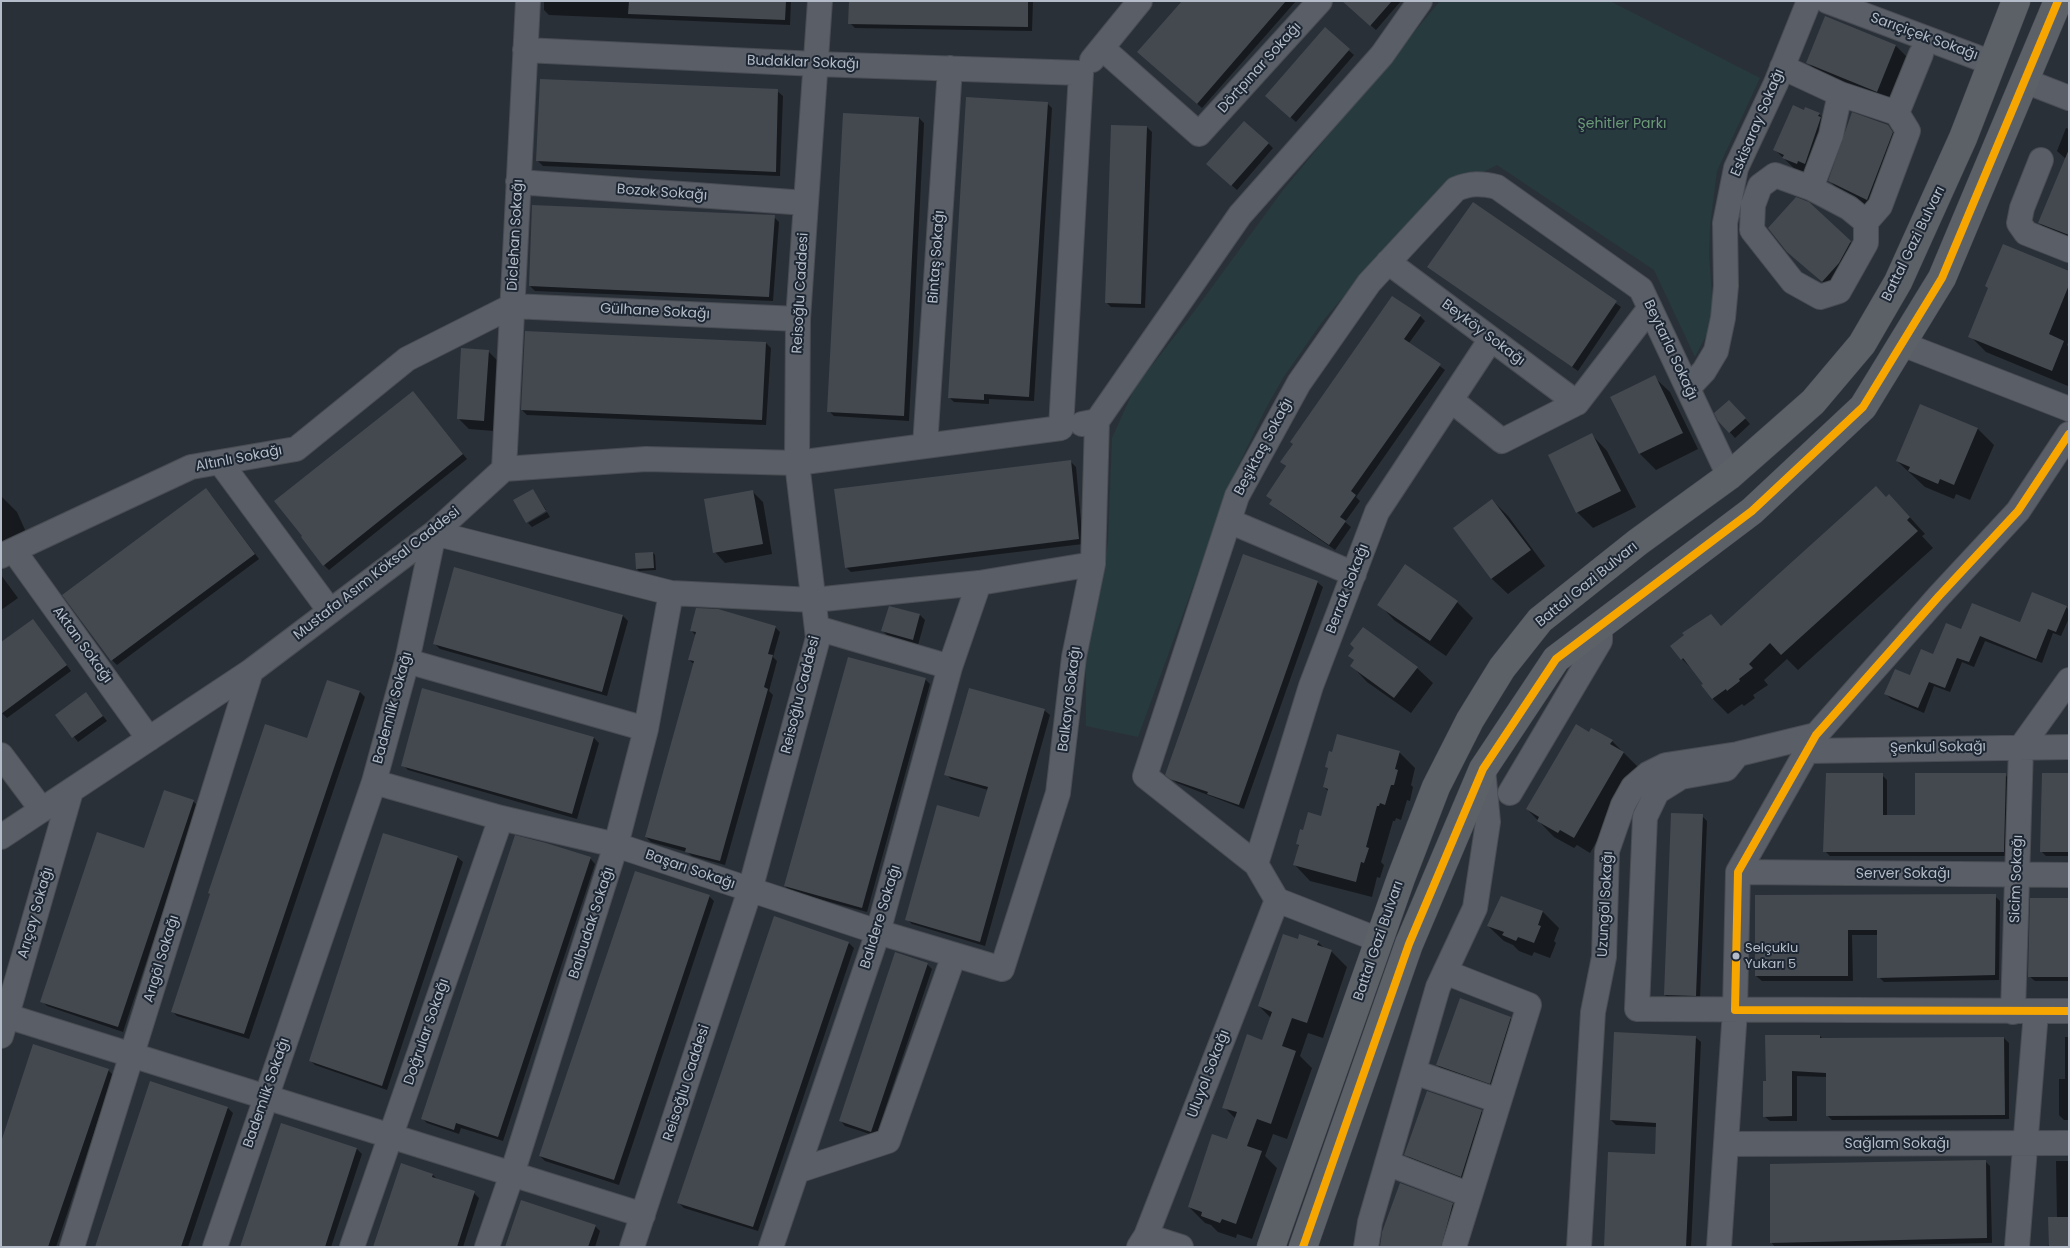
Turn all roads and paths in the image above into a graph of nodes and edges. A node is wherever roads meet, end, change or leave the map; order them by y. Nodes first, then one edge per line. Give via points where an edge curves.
1 (528, 1) edge
2 (820, 1) edge
3 (1140, 1) edge
4 (1320, 1) edge
5 (1420, 1) edge
6 (1809, 1) edge
7 (1827, 1) edge
8 (2016, 1) edge
9 (2058, 1) edge
10 (1102, 48) junction
11 (525, 50) junction
12 (1921, 54) dead end
13 (1992, 63) junction
14 (816, 64) junction
15 (1782, 67) junction
16 (950, 68) junction
17 (1081, 72) junction
18 (2025, 80) junction
19 (1840, 94) junction
20 (2069, 98) edge
21 (1897, 113) junction
22 (2041, 160) dead end
23 (518, 182) junction
24 (1483, 183) joint
25 (1811, 188) junction
26 (806, 203) junction
27 (1866, 222) junction
28 (2069, 250) edge
29 (1388, 262) junction
30 (512, 306) junction
31 (1650, 308) junction
32 (798, 319) junction
33 (1491, 339) junction
34 (1902, 344) junction
35 (1688, 388) junction
36 (1451, 400) junction
37 (1577, 403) junction
38 (2069, 409) edge
39 (1097, 421) junction
40 (1061, 428) junction
41 (2069, 434) edge
42 (925, 446) junction
43 (220, 462) junction
44 (797, 463) junction
45 (504, 469) junction
46 (1729, 476) junction
47 (1229, 521) junction
48 (434, 533) junction
49 (8, 553) edge
50 (1093, 564) junction
51 (1354, 574) junction
52 (979, 583) junction
53 (671, 593) junction
54 (814, 600) junction
55 (330, 611) junction
56 (1600, 625) junction
57 (817, 628) junction
58 (407, 661) junction
59 (950, 667) junction
60 (251, 671) junction
61 (2069, 680) edge
62 (646, 729) junction
63 (149, 739) junction
64 (1811, 743) junction
65 (2021, 747) junction
66 (2069, 747) edge
67 (1738, 754) junction
68 (1, 755) edge
69 (1483, 769) junction
70 (374, 782) junction
71 (71, 791) junction
72 (1510, 793) dead end
73 (42, 810) junction
74 (501, 818) junction
75 (1, 837) edge
76 (616, 845) junction
77 (1256, 864) junction
78 (1738, 872) junction
79 (2017, 875) junction
80 (2069, 875) edge
81 (750, 890) junction
82 (1277, 900) junction
83 (878, 932) junction
84 (1379, 940) junction
85 (954, 955) junction
86 (1002, 969) joint
87 (1445, 972) junction
88 (1735, 1010) junction
89 (2069, 1011) edge
90 (2013, 1012) junction
91 (2036, 1012) junction
92 (4, 1026) edge
93 (132, 1055) junction
94 (1414, 1072) junction
95 (266, 1097) junction
96 (1499, 1101) junction
97 (391, 1136) junction
98 (2025, 1143) junction
99 (2069, 1143) edge
100 (1726, 1144) junction
101 (1387, 1163) junction
102 (797, 1171) junction
103 (512, 1174) junction
104 (1470, 1196) junction
105 (643, 1215) junction
106 (1142, 1242) edge
107 (72, 1247) edge
108 (215, 1247) edge
109 (352, 1247) edge
110 (486, 1247) edge
111 (632, 1247) edge
112 (771, 1247) edge
113 (1182, 1247) edge
114 (1271, 1247) edge
115 (1303, 1247) edge
116 (1366, 1247) edge
117 (1454, 1247) edge
118 (1579, 1247) edge
119 (1719, 1247) edge
120 (2017, 1247) edge

1 - 11 street, Diclehan Sokağı
2 - 14 street, Reisoğlu Caddesi
3 - 10 street
4 - 10 street, Dörtpınar Sokağı via 1199,134
5 - 39 street via 1382,55 1240,215
6 - 15 street, Eskisaray Sokağı
7 - 13 street, Sarıçiçek Sokağı
8 - 13 main road, Battal Gazi Bulvarı
9 - 18 main road, Battal Gazi Bulvarı
10 - 17 street
11 - 14 street, Budaklar Sokağı
11 - 23 street, Diclehan Sokağı
12 - 21 street
13 - 46 main road, Battal Gazi Bulvarı via 1963,138 1898,282 1862,344 1813,402
14 - 16 street, Budaklar Sokağı
14 - 26 street, Reisoğlu Caddesi
15 - 19 street
15 - 35 street, Eskisaray Sokağı via 1736,168 1725,223 1726,286 1716,351 1704,372
16 - 17 street, Budaklar Sokağı
16 - 42 street, Bintaş Sokağı
17 - 40 street
18 - 20 street
18 - 34 main road, Battal Gazi Bulvarı via 1942,278
19 - 21 street
19 - 25 street via 1831,136
21 - 27 street via 1908,132 1880,206
22 - 28 street via 2018,223 2026,233
23 - 26 street, Bozok Sokağı
23 - 30 street, Diclehan Sokağı
24 - 29 street, Beşiktaş Sokağı via 1456,189
24 - 31 street, Beytarla Sokağı via 1497,187 1641,289
25 - 27 street via 1849,208
25 - 27 street via 1775,175 1760,186 1753,204 1752,230 1793,282 1820,297 1839,291 1866,242
26 - 32 street, Reisoğlu Caddesi
29 - 33 street, Beyköy Sokağı
29 - 47 street, Beşiktaş Sokağı via 1369,283 1299,383 1237,496
30 - 32 street, Gülhane Sokağı
30 - 43 street, Altınlı Sokağı via 407,359 296,449
30 - 45 street, Diclehan Sokağı
31 - 35 street, Beytarla Sokağı
31 - 37 street
32 - 44 street, Reisoğlu Caddesi
33 - 36 street, Berrak Sokağı
33 - 37 street, Beyköy Sokağı
34 - 38 street
34 - 56 main road, Battal Gazi Bulvarı via 1863,407 1752,511
35 - 46 street, Beytarla Sokağı
36 - 37 street via 1502,441
36 - 51 street, Berrak Sokağı via 1377,512
39 - 40 street
39 - 50 street, Balkaya Sokağı
40 - 42 street
41 - 64 street via 2018,511 1938,596
42 - 44 street
43 - 49 street, Altınlı Sokağı via 191,467
43 - 55 street
44 - 45 street via 646,459
44 - 54 street, Reisoğlu Caddesi
45 - 48 street, Mustafa Asım Köksal Caddesi
46 - 84 main road, Battal Gazi Bulvarı via 1638,542 1540,620 1502,668 1470,720 1436,787
47 - 51 street
47 - 77 street, Beşiktaş Sokağı via 1145,776
48 - 53 street
48 - 55 street, Mustafa Asım Köksal Caddesi
48 - 58 street, Bademlik Sokağı
49 - 63 street, Aktan Sokağı
50 - 52 street
50 - 86 street, Balkaya Sokağı via 1074,657 1058,793
51 - 77 street, Berrak Sokağı via 1311,686
52 - 54 street
52 - 59 street, Balıdere Sokağı
53 - 54 street
53 - 62 street, Balbudak Sokağı
54 - 57 street, Reisoğlu Caddesi
55 - 60 street, Mustafa Asım Köksal Caddesi
56 - 69 main road, Battal Gazi Bulvarı via 1556,659
56 - 72 street via 1600,641
57 - 59 street
57 - 81 street, Reisoğlu Caddesi via 818,638
58 - 62 street
58 - 70 street, Bademlik Sokağı
59 - 83 street, Balıdere Sokağı
60 - 63 street, Mustafa Asım Köksal Caddesi
60 - 93 street, Arıgöl Sokağı
61 - 65 street
62 - 76 street, Balbudak Sokağı
63 - 71 street, Mustafa Asım Köksal Caddesi
64 - 65 street, Şenkul Sokağı
64 - 67 street, Uzungöl Sokağı
64 - 78 street
65 - 66 street, Şenkul Sokağı
65 - 79 street, Sicim Sokağı
67 - 88 street via 1726,769 1681,777 1657,792 1645,817 1637,1009
67 - 118 street, Uzungöl Sokağı via 1666,765 1648,774 1633,787 1622,805 1607,851 1604,957 1593,1012
68 - 73 street
69 - 87 street via 1488,822 1475,908
69 - 115 main road, Battal Gazi Bulvarı via 1408,944
70 - 74 street, Başarı Sokağı
70 - 95 street, Bademlik Sokağı
71 - 73 street, Mustafa Asım Köksal Caddesi
71 - 92 street, Arıçay Sokağı
73 - 75 street, Mustafa Asım Köksal Caddesi
74 - 76 street, Başarı Sokağı
74 - 97 street, Doğrular Sokağı
76 - 81 street, Başarı Sokağı
76 - 103 street, Balbudak Sokağı
77 - 82 street
78 - 79 street, Server Sokağı
78 - 88 street
79 - 80 street, Server Sokağı
79 - 90 street, Sicim Sokağı
81 - 83 street, Başarı Sokağı
81 - 105 street, Reisoğlu Caddesi
82 - 84 street
82 - 106 street, Uluyol Sokağı
83 - 85 street, Başarı Sokağı
83 - 102 street, Balıdere Sokağı
84 - 114 main road, Battal Gazi Bulvarı
85 - 86 street, Başarı Sokağı
85 - 102 street via 888,1141
87 - 94 street
87 - 96 street via 1529,1006
88 - 90 street
88 - 100 street
89 - 91 street
90 - 91 street
91 - 98 street
92 - 93 street
93 - 95 street
93 - 107 street, Arıgöl Sokağı
94 - 96 street
94 - 101 street
95 - 97 street
95 - 108 street, Bademlik Sokağı
96 - 104 street
97 - 103 street
97 - 109 street, Doğrular Sokağı
98 - 99 street, Sağlam Sokağı
98 - 100 street, Sağlam Sokağı
98 - 120 street
100 - 119 street
101 - 104 street
101 - 116 street
102 - 112 street, Balıdere Sokağı
103 - 105 street
103 - 110 street, Balbudak Sokağı
104 - 117 street
105 - 111 street, Reisoğlu Caddesi
106 - 113 street

